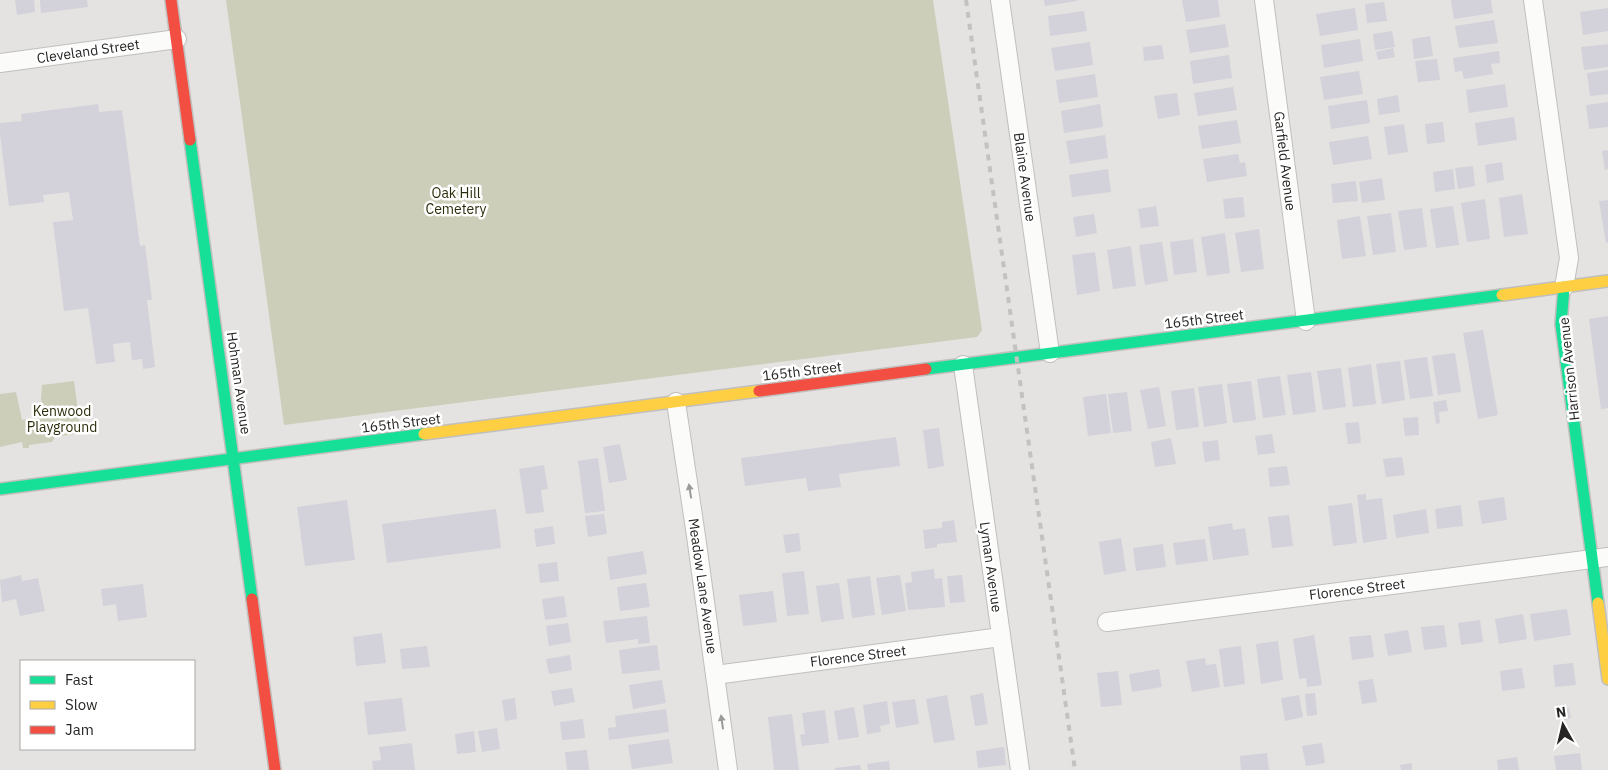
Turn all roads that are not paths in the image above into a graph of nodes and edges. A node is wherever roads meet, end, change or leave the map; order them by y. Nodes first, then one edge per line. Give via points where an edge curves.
1 (171, 0) edge
2 (1000, 0) edge
3 (1264, 0) edge
4 (1533, 0) edge
5 (177, 39) junction
6 (0, 63) edge
7 (1608, 282) edge
8 (1564, 287) junction
9 (1306, 321) junction
10 (1050, 353) junction
11 (963, 365) junction
12 (676, 402) junction
13 (234, 460) junction
14 (0, 488) edge
15 (1600, 558) edge
16 (1107, 622) dead end
17 (1001, 637) junction
18 (715, 674) junction
19 (1608, 679) edge
20 (275, 770) edge
21 (728, 770) edge
22 (1020, 770) edge

1 - 5 main road, Hohman Avenue
2 - 10 street, Blaine Avenue
3 - 9 street, Garfield Avenue
4 - 8 street, Harrison Avenue via 1570,258
5 - 6 street, Cleveland Street
5 - 13 main road, Hohman Avenue
7 - 8 main road, 165th Street
8 - 9 main road, 165th Street
8 - 15 main road, Harrison Avenue via 1561,324
9 - 10 main road, 165th Street
10 - 11 main road, 165th Street
11 - 12 main road, 165th Street
11 - 17 street, Lyman Avenue
12 - 13 main road, 165th Street
18 -> 12 street, Meadow Lane Avenue
13 - 14 main road, 165th Street
13 - 20 main road, Hohman Avenue
15 - 16 street, Florence Street
15 - 19 main road, Harrison Avenue
17 - 18 street, Florence Street
17 - 22 street, Lyman Avenue
21 -> 18 street, Meadow Lane Avenue

